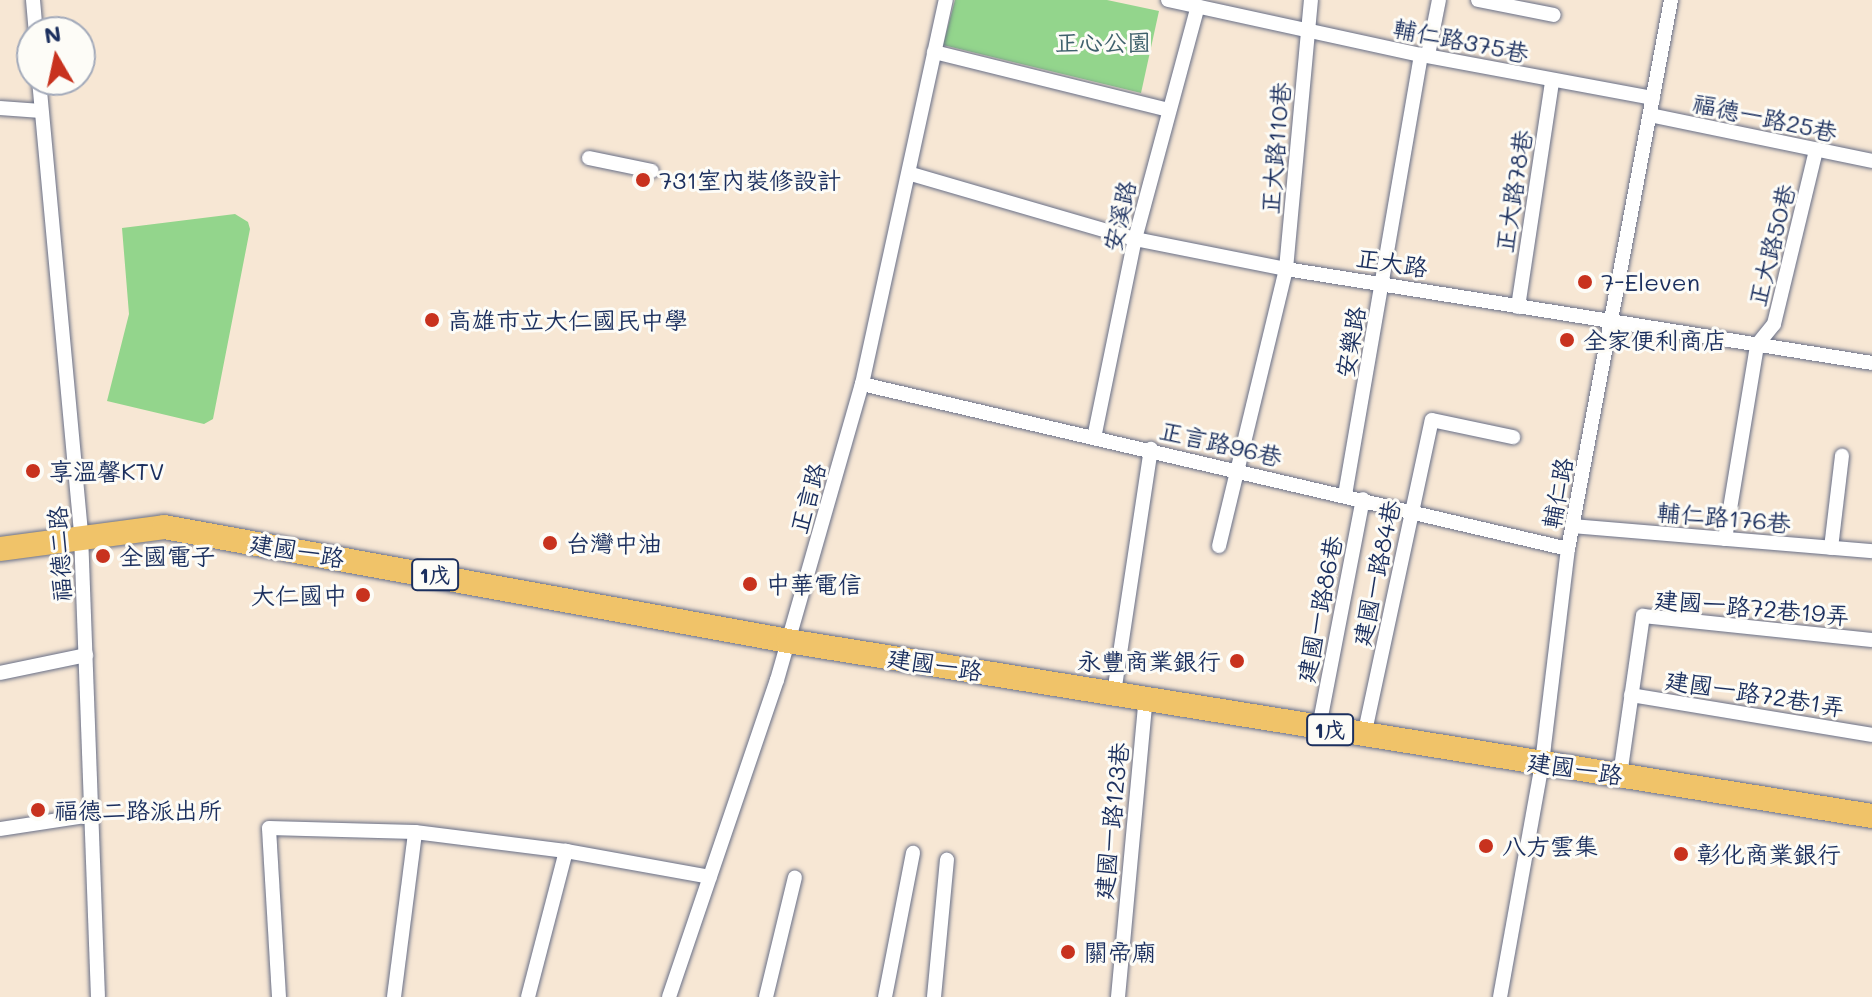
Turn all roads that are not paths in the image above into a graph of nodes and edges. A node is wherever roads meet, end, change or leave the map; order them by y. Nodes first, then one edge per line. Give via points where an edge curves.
1 (946, 0) edge
2 (1168, 0) edge
3 (1311, 0) edge
4 (1439, 0) edge
5 (1478, 0) edge
6 (1671, 0) edge
7 (1198, 6) junction
8 (1554, 15) dead end
9 (1307, 31) junction
10 (934, 52) junction
11 (1425, 55) junction
12 (1552, 81) junction
13 (40, 96) edge
14 (1653, 98) junction
15 (0, 108) edge
16 (1168, 110) junction
17 (41, 111) junction
18 (1650, 115) junction
19 (1816, 150) junction
20 (589, 158) dead end
21 (1872, 161) edge
22 (652, 171) dead end
23 (911, 174) junction
24 (1135, 239) junction
25 (1286, 269) junction
26 (1384, 282) junction
27 (1518, 307) junction
28 (1613, 321) junction
29 (1757, 345) junction
30 (1872, 363) edge
31 (862, 384) junction
32 (1513, 437) dead end
33 (1094, 438) junction
34 (1151, 449) junction
35 (1842, 456) dead end
36 (1234, 468) junction
37 (1345, 495) junction
38 (1363, 499) junction
39 (1412, 511) junction
40 (1573, 526) junction
41 (81, 534) junction
42 (1725, 539) junction
43 (1219, 546) dead end
44 (1831, 548) junction
45 (0, 549) edge
46 (1568, 549) junction
47 (1872, 551) edge
48 (1872, 640) edge
49 (788, 641) junction
50 (86, 655) junction
51 (0, 673) edge
52 (1114, 693) junction
53 (1631, 695) junction
54 (1146, 698) junction
55 (1319, 727) junction
56 (1872, 735) edge
57 (1364, 736) junction
58 (1542, 763) junction
59 (1620, 775) junction
60 (91, 815) junction
61 (1872, 816) edge
62 (0, 829) edge
63 (415, 832) junction
64 (566, 851) junction
65 (913, 853) dead end
66 (947, 860) dead end
67 (710, 877) junction
68 (795, 877) dead end
69 (98, 997) edge
70 (279, 997) edge
71 (394, 997) edge
72 (528, 997) edge
73 (669, 997) edge
74 (766, 997) edge
75 (885, 997) edge
76 (934, 997) edge
77 (1118, 997) edge
78 (1500, 997) edge

1 - 10 street, 正言路
2 - 7 street, 輔仁路375巷
3 - 9 street, 正大路110巷
4 - 11 street, 安樂路
5 - 8 street
6 - 14 street, 輔仁路
7 - 9 street, 輔仁路375巷
7 - 16 street, 安溪路
9 - 11 street, 輔仁路375巷
9 - 25 street, 正大路110巷
10 - 16 street
10 - 23 street, 正言路
11 - 12 street, 輔仁路375巷
11 - 26 street, 安樂路
12 - 14 street, 輔仁路375巷
12 - 27 street, 正大路78巷
13 - 17 street, 福德二路
14 - 18 street, 輔仁路
15 - 17 street
16 - 24 street, 安溪路
17 - 41 street, 福德二路
18 - 19 street, 福德一路25巷
18 - 28 street, 輔仁路
19 - 21 street, 福德一路25巷
19 - 29 street, 正大路50巷 via 1774,324
20 - 22 street
23 - 24 street, 正大路
23 - 31 street, 正言路
24 - 25 street, 正大路
24 - 33 street, 安溪路
25 - 26 street, 正大路
25 - 36 street, 正大路110巷
26 - 27 street, 正大路
26 - 37 street, 安樂路
27 - 28 street, 正大路
28 - 29 street, 正大路
28 - 40 street, 輔仁路
29 - 30 street, 正大路
29 - 42 street
31 - 33 street, 正言路96巷
31 - 49 street, 正言路
32 - 39 street, 建國一路84巷 via 1432,420
33 - 34 street, 正言路96巷
34 - 36 street, 正言路96巷
34 - 52 street
35 - 44 street
36 - 37 street, 正言路96巷
36 - 43 street, 正大路110巷
37 - 38 street, 正言路96巷
38 - 39 street, 正言路96巷
38 - 55 street, 建國一路86巷
39 - 46 street, 正言路96巷
39 - 57 street, 建國一路84巷
40 - 42 street, 輔仁路176巷
40 - 46 street, 輔仁路
41 - 45 main road, 建國一路 / 1戊
41 - 49 main road, 建國一路 / 1戊 via 164,527
41 - 50 street, 福德二路
42 - 44 street, 輔仁路176巷
44 - 47 street, 輔仁路176巷
46 - 58 street, 輔仁路
48 - 53 street, 建國一路72巷19弄 via 1643,616
49 - 52 main road, 建國一路 / 1戊
49 - 67 street, 正言路
50 - 51 street
50 - 60 street, 福德二路
52 - 54 main road, 建國一路 / 1戊
53 - 56 street, 建國一路72巷1弄
53 - 59 street, 建國一路72巷19弄
54 - 55 main road, 建國一路 / 1戊
54 - 77 street, 建國一路123巷
55 - 57 main road, 建國一路 / 1戊
57 - 58 main road, 建國一路 / 1戊
58 - 59 main road, 建國一路 / 1戊
58 - 78 street, 輔仁路
59 - 61 main road, 建國一路 / 1戊
60 - 62 street
60 - 69 street, 福德二路
63 - 64 street
63 - 70 street via 269,828
63 - 71 street
64 - 67 street
64 - 72 street
65 - 75 street
66 - 76 street
67 - 73 street, 正言路
68 - 74 street

